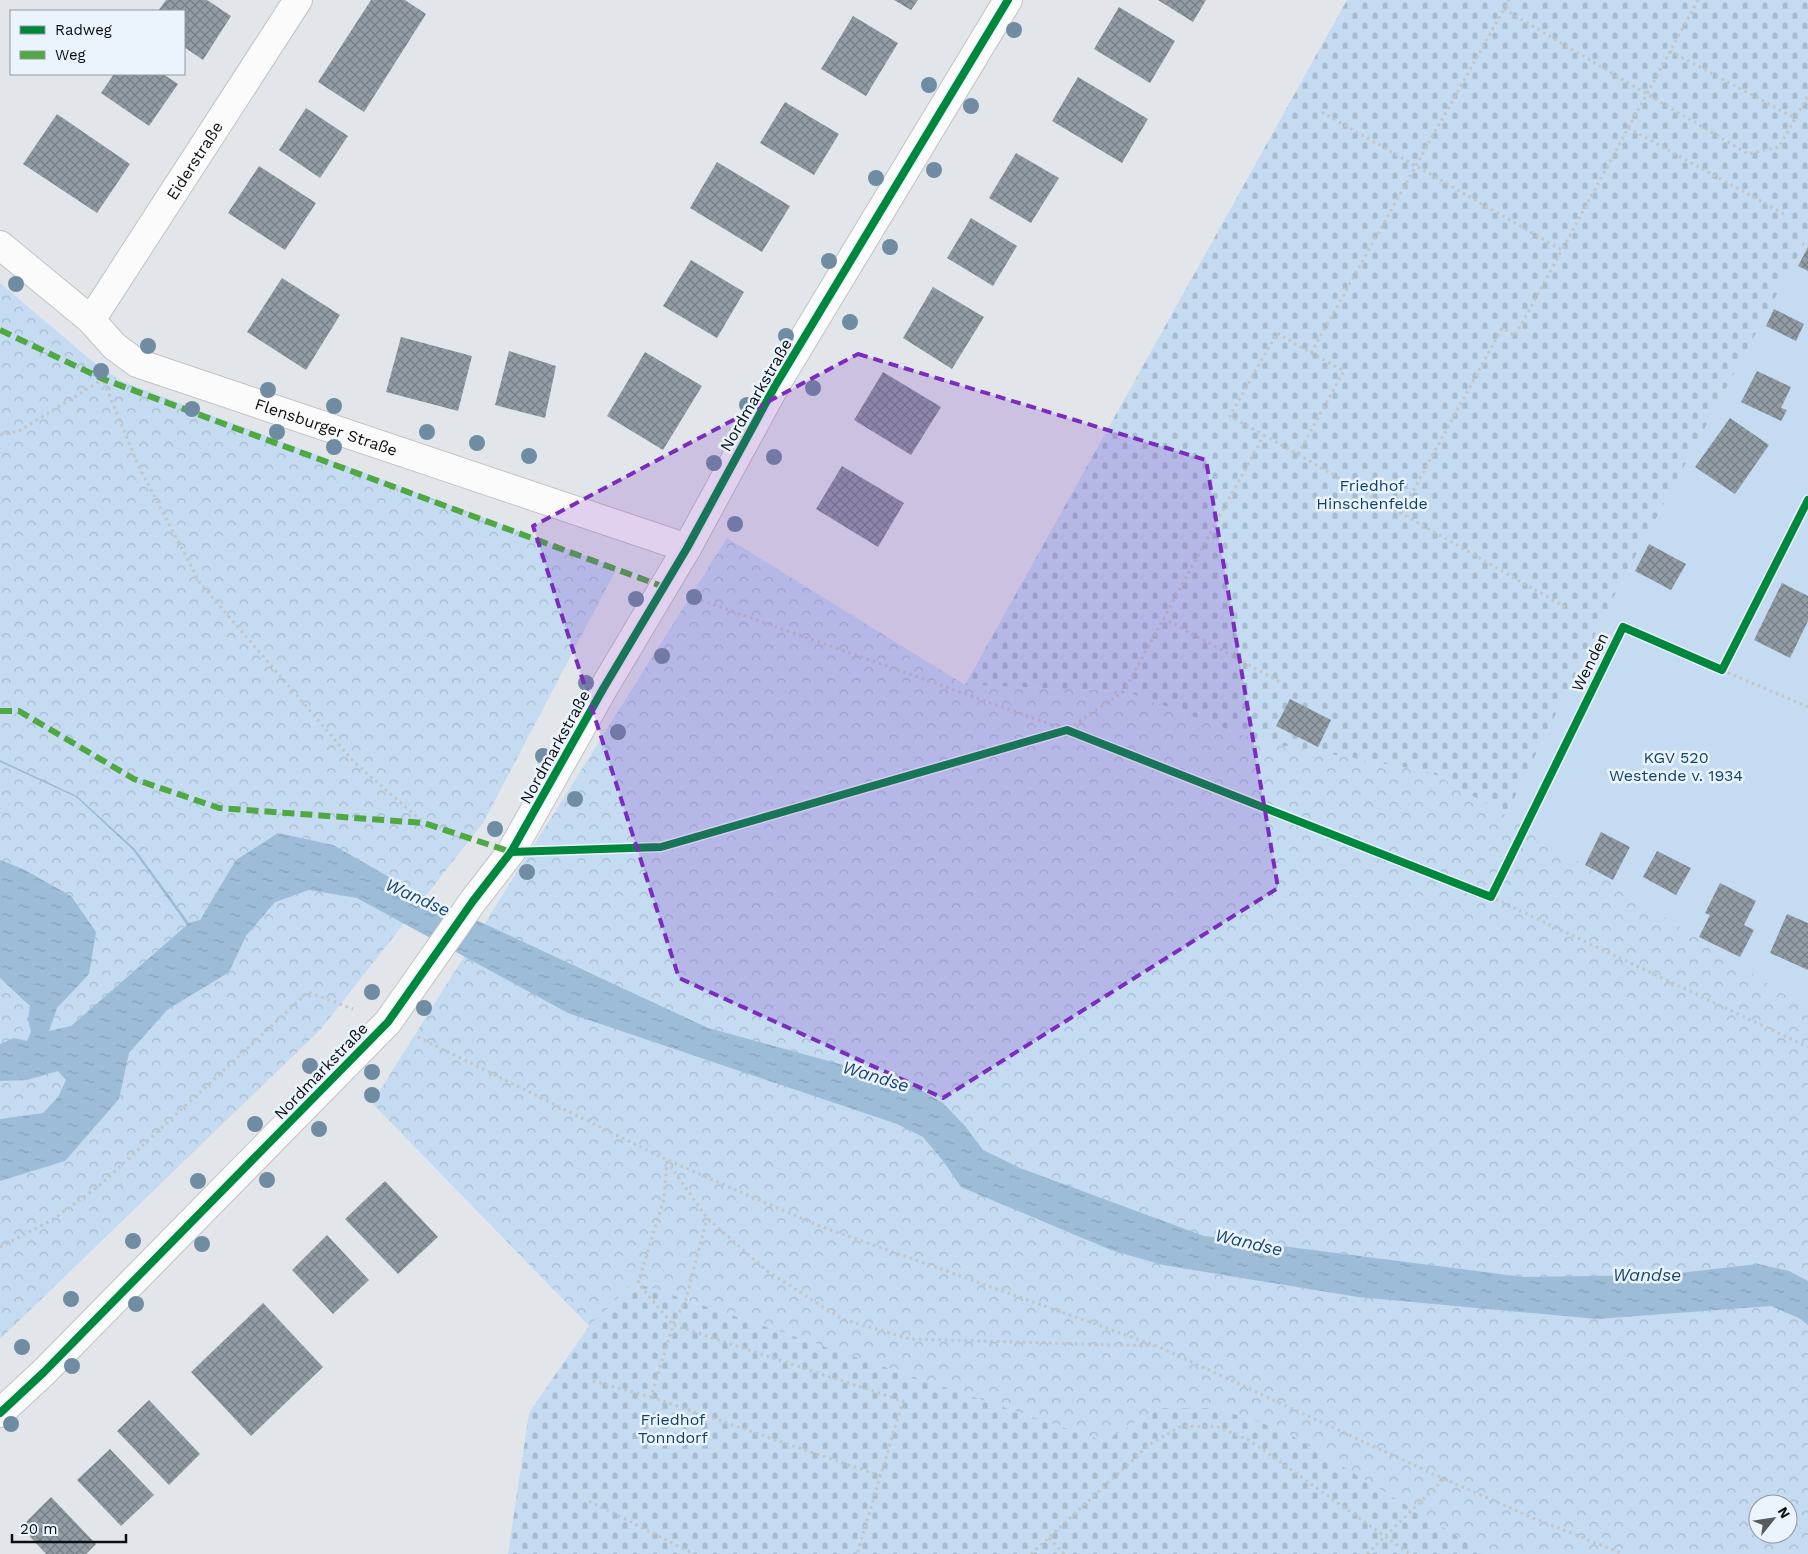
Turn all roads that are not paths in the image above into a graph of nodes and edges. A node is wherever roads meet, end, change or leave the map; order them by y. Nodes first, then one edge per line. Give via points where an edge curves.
1 (298, 0) edge
2 (1008, 0) edge
3 (0, 245) edge
4 (90, 320) junction
5 (687, 548) junction
6 (0, 1412) edge

1 - 4 street, Eiderstraße
2 - 5 street, Nordmarkstraße via 775,386
3 - 4 street, Flensburger Straße
4 - 5 street, Flensburger Straße via 114,346 137,363
5 - 6 street, Nordmarkstraße via 511,852 388,1022 44,1372

